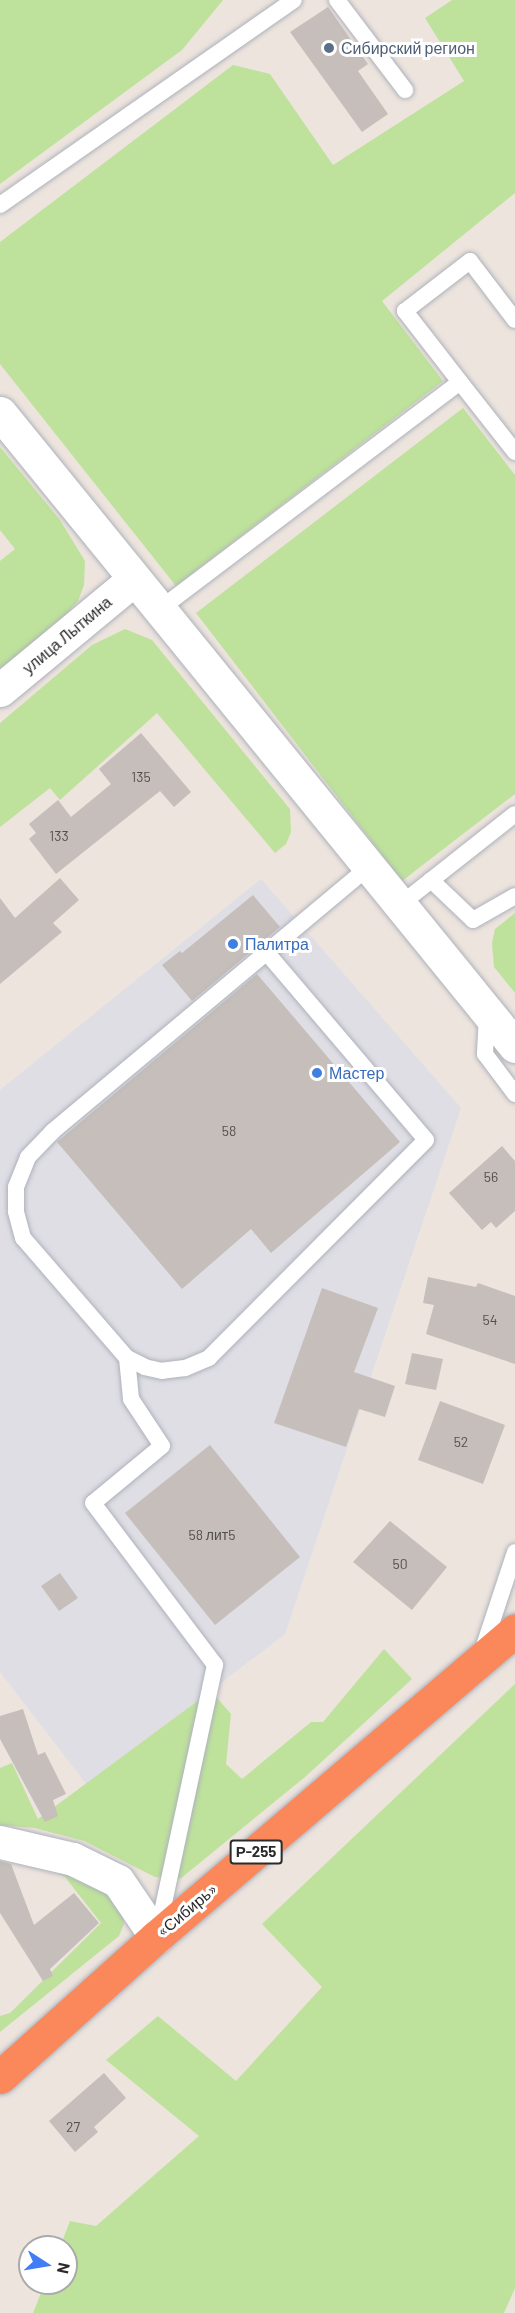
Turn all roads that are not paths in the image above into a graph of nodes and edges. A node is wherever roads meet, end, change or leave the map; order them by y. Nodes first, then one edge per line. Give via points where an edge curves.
1 (294, 0) edge
2 (338, 0) edge
3 (405, 90) dead end
4 (0, 205) edge
5 (515, 320) edge
6 (460, 382) junction
7 (0, 413) edge
8 (515, 452) edge
9 (134, 579) junction
10 (160, 609) junction
11 (0, 690) edge
12 (515, 814) edge
13 (370, 866) junction
14 (432, 880) junction
15 (515, 896) edge
16 (401, 904) junction
17 (267, 953) junction
18 (487, 1010) junction
19 (515, 1046) edge
20 (515, 1094) edge
21 (127, 1358) junction
22 (515, 1552) edge
23 (515, 1630) edge
24 (479, 1662) junction
25 (0, 1842) edge
26 (156, 1937) junction
27 (0, 2077) edge

1 - 4 lane
2 - 3 lane
5 - 6 lane via 470,261 405,311
6 - 8 lane
6 - 10 lane
7 - 9 street
9 - 10 street
9 - 11 street, улица Лыткина
10 - 13 street
12 - 14 lane
13 - 16 street
13 - 17 lane
14 - 15 lane via 472,920
14 - 16 lane
16 - 18 street
17 - 21 lane via 53,1131 28,1157 16,1186 16,1211 23,1238
17 - 21 lane via 426,1140 210,1358 185,1368 162,1371
18 - 19 street
18 - 20 lane via 485,1054
21 - 26 lane via 131,1399 162,1446 93,1503 215,1665
22 - 24 lane
23 - 24 highway, «Сибирь» / Р-255
24 - 26 highway, «Сибирь» / Р-255
25 - 26 street via 73,1858 118,1881
26 - 27 highway, «Сибирь» / Р-255

